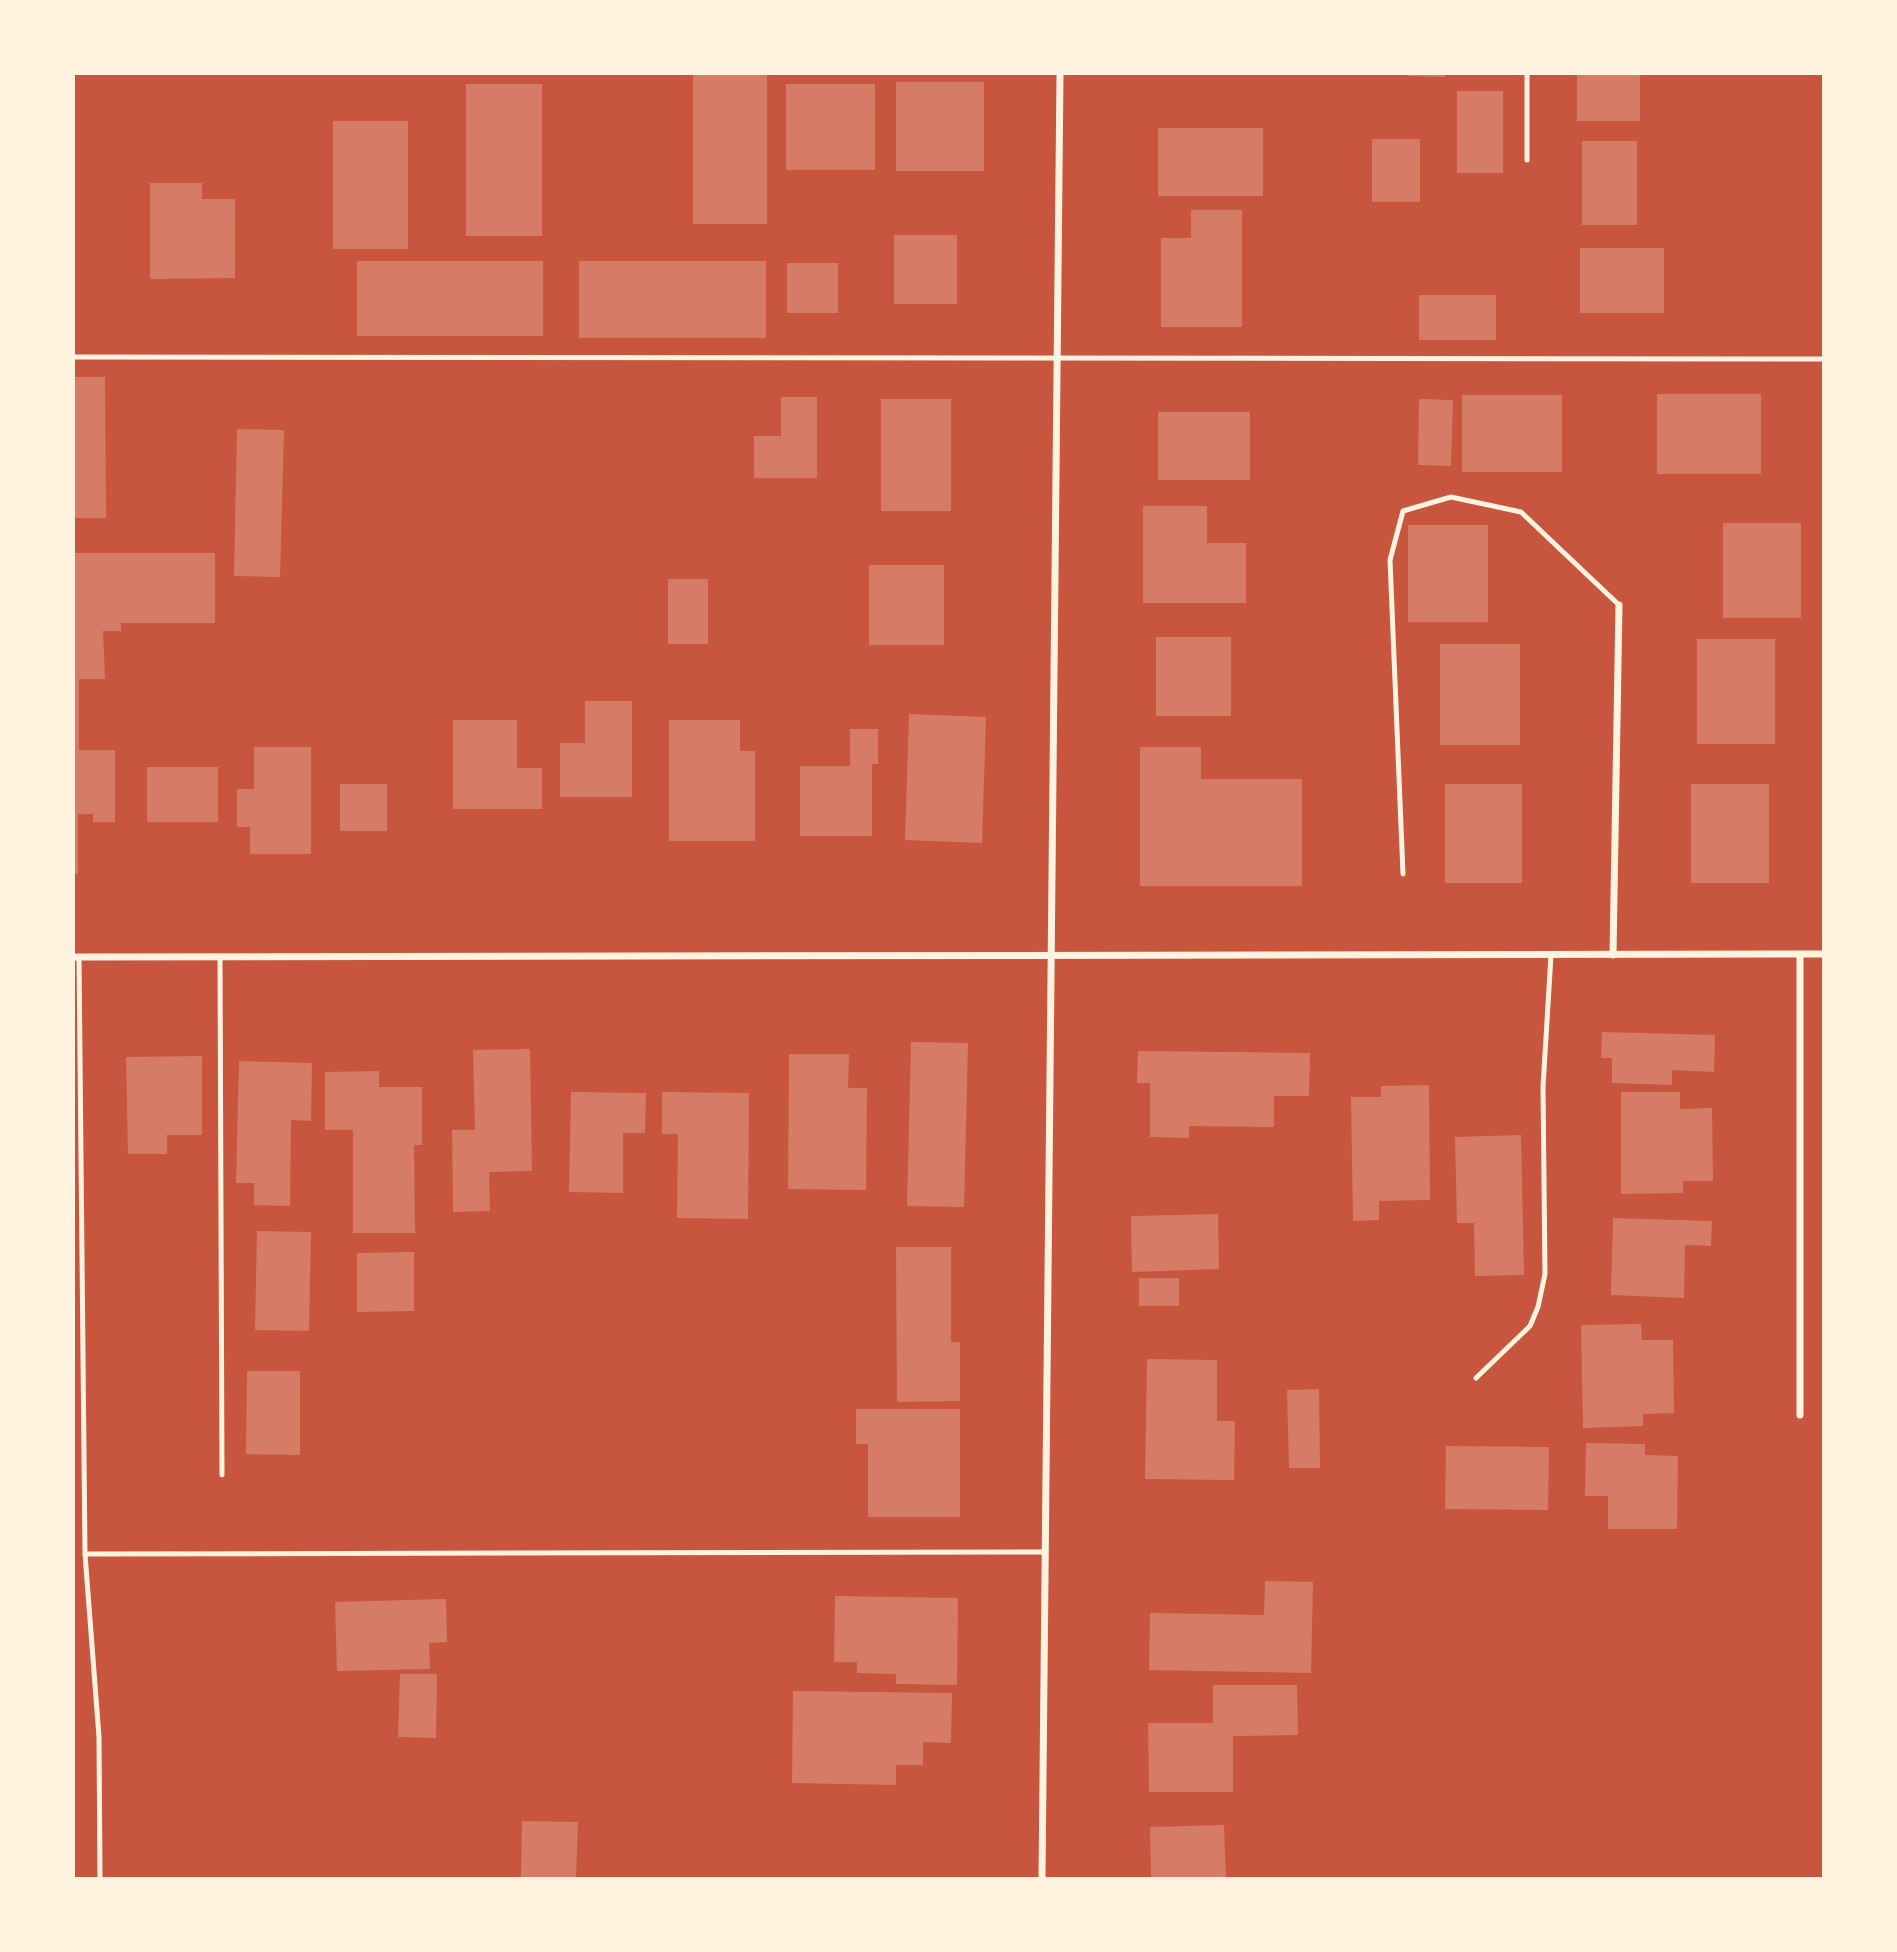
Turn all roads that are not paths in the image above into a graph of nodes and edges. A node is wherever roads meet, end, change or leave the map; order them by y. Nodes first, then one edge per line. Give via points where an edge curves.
1 (1060, 74) edge
2 (1527, 74) edge
3 (1527, 160) dead end
4 (74, 357) edge
5 (1824, 359) edge
6 (1058, 360) junction
7 (1619, 605) joint
8 (1403, 874) dead end
9 (1800, 954) junction
10 (1824, 954) edge
11 (1051, 955) junction
12 (1551, 955) junction
13 (1613, 955) junction
14 (76, 957) edge
15 (220, 957) junction
16 (1476, 1378) dead end
17 (1800, 1415) dead end
18 (222, 1475) dead end
19 (1045, 1552) junction
20 (85, 1554) junction
21 (100, 1878) edge
22 (1042, 1878) edge

1 - 6 street
2 - 3 lane
4 - 6 lane
5 - 6 lane
6 - 11 street
7 - 8 lane via 1521,512 1451,497 1403,511 1390,560
7 - 13 street
9 - 10 street
9 - 13 street
9 - 17 street
11 - 12 street
11 - 15 street
11 - 19 street
12 - 13 street
12 - 16 lane via 1542,1087 1545,1274 1530,1326
14 - 15 street
14 - 20 lane
15 - 18 lane
19 - 20 lane
19 - 22 street
20 - 21 lane via 99,1737

